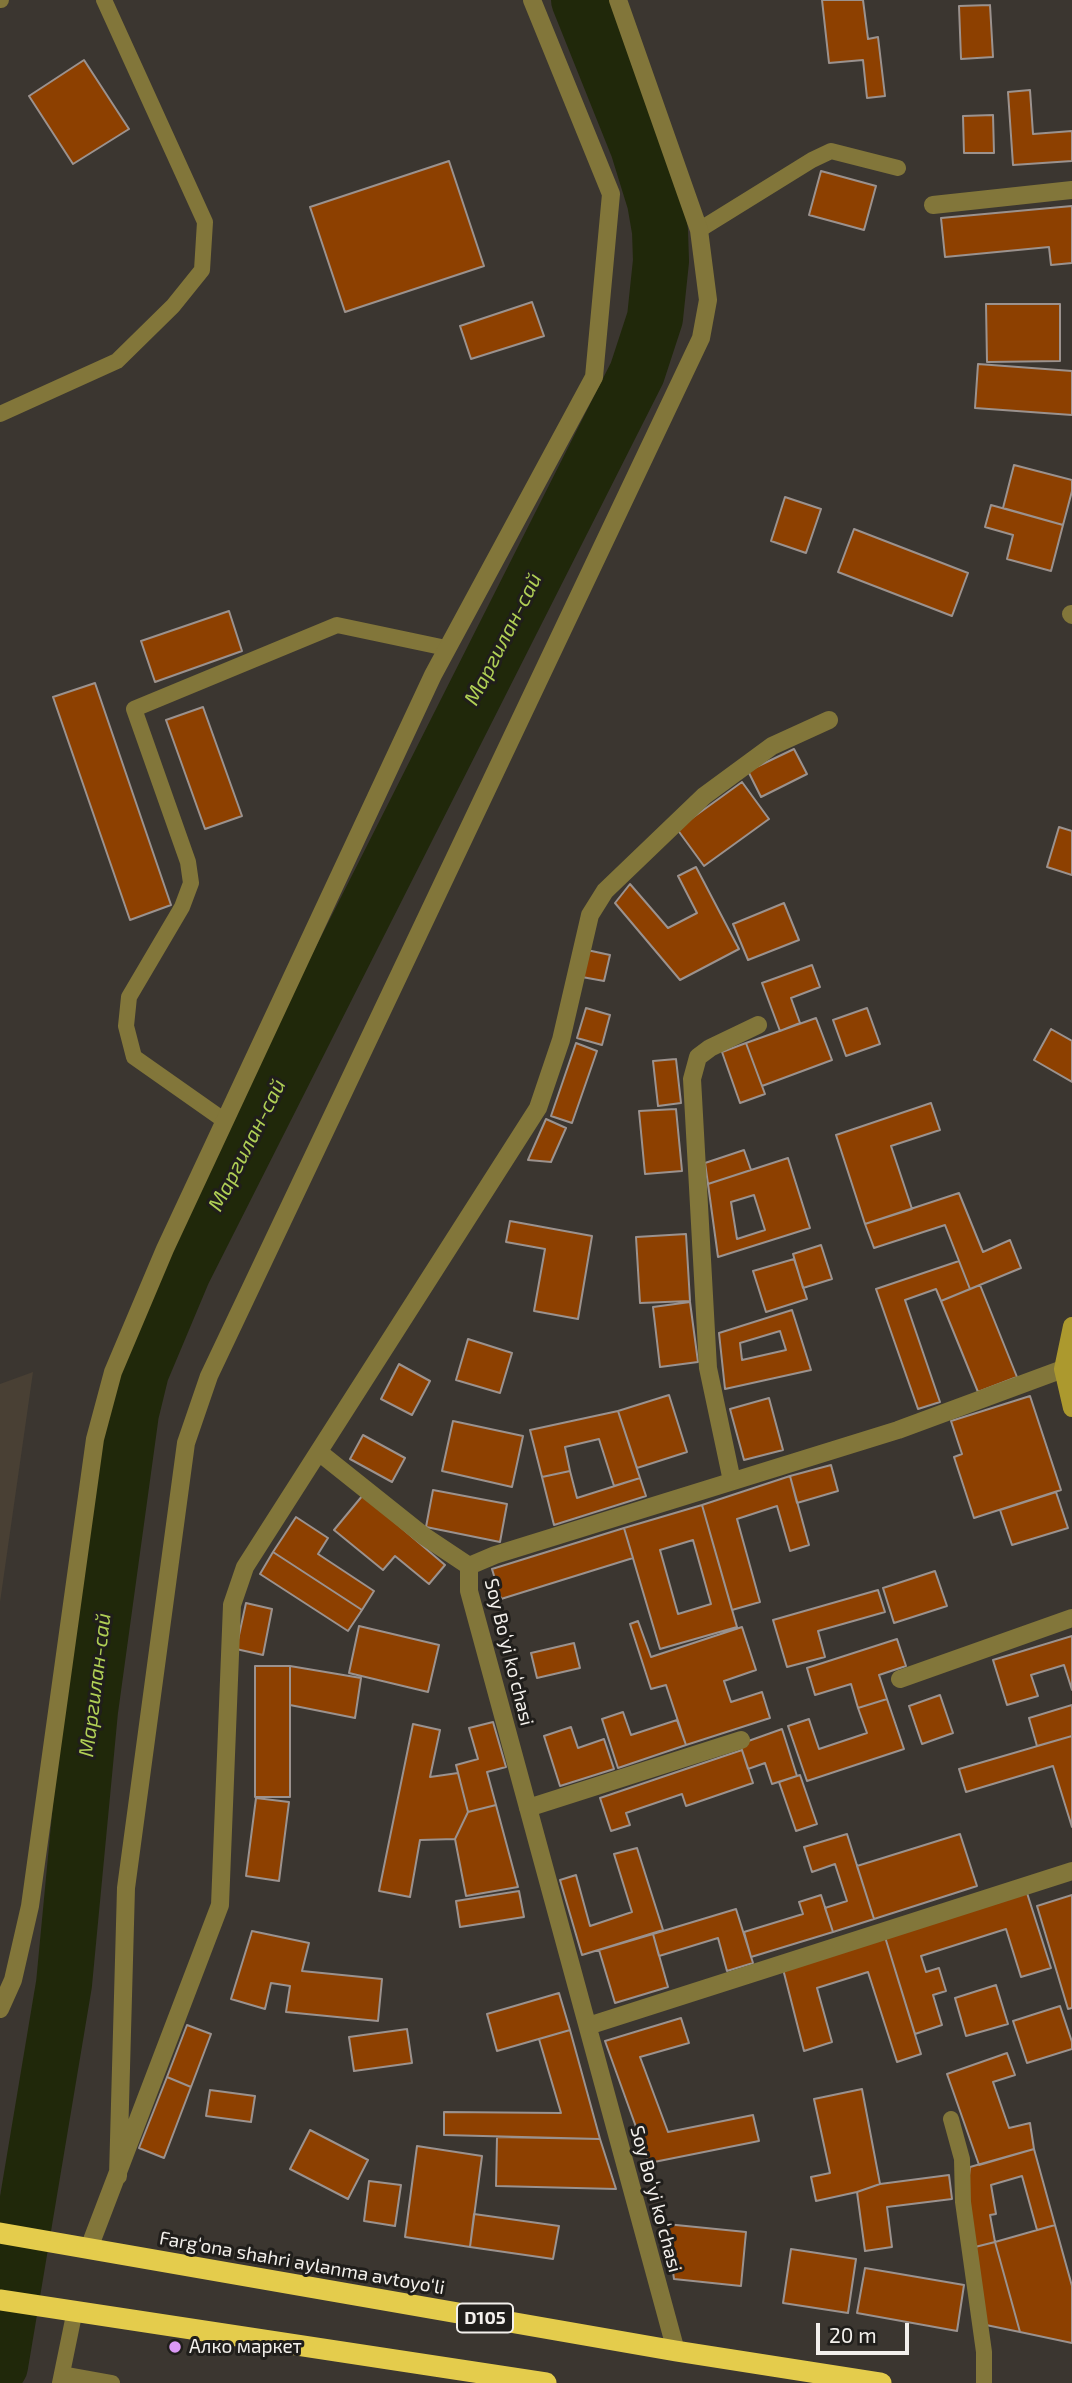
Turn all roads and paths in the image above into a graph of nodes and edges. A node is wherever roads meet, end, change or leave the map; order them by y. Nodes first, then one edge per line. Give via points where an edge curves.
1 (104, 0) edge
2 (533, 0) edge
3 (618, 0) edge
4 (898, 169) dead end
5 (1072, 190) edge
6 (933, 205) dead end
7 (699, 230) junction
8 (0, 414) edge
9 (446, 648) junction
10 (829, 720) dead end
11 (758, 1025) dead end
12 (225, 1121) junction
13 (1072, 1326) edge
14 (1063, 1370) junction
15 (1072, 1408) edge
16 (320, 1453) junction
17 (732, 1481) junction
18 (469, 1566) junction
19 (1072, 1618) edge
20 (900, 1678) dead end
21 (741, 1740) dead end
22 (528, 1808) junction
23 (1072, 1871) edge
24 (0, 2009) edge
25 (588, 2026) junction
26 (951, 2119) dead end
27 (118, 2176) junction
28 (0, 2233) edge
29 (89, 2248) junction
30 (0, 2300) edge
31 (69, 2310) junction
32 (676, 2351) junction
33 (61, 2378) edge
34 (112, 2383) edge
35 (546, 2383) edge
36 (881, 2383) edge
37 (984, 2383) edge

1 - 8 lane via 205,222 202,270 117,361
2 - 9 street via 611,194 594,377
3 - 7 street
4 - 7 lane via 831,152
5 - 6 street
7 - 27 street via 708,300 701,338 215,1363 186,1443 126,1888
9 - 12 street
9 - 12 lane via 337,625 134,709 188,862 191,883 129,997 126,1026 134,1057
10 - 16 street via 772,746 704,796 605,891 590,915 561,1040 538,1108
11 - 17 street via 710,1048 698,1058 692,1079 708,1368
12 - 24 street via 113,1372 95,1439 30,1906 13,1980
13 - 14 street
14 - 15 street
14 - 17 street, Soy Boʻyi koʻchasi via 898,1430
16 - 18 street
16 - 27 street via 245,1567 232,1605 220,1905
17 - 18 street, Soy Boʻyi koʻchasi
18 - 22 street, Soy Boʻyi koʻchasi via 469,1591
19 - 20 street
21 - 22 street
22 - 25 street, Soy Boʻyi koʻchasi
23 - 25 street
25 - 32 street, Soy Boʻyi koʻchasi
26 - 37 lane via 962,2159
27 - 29 street
28 - 29 highway, D105
29 - 32 highway, Farg‘ona shahri aylanma avtoyo‘li / D105
30 - 31 highway
31 - 33 lane
31 - 35 highway
32 - 36 highway, Farg‘ona shahri aylanma avtoyo‘li / D105
33 - 34 lane

